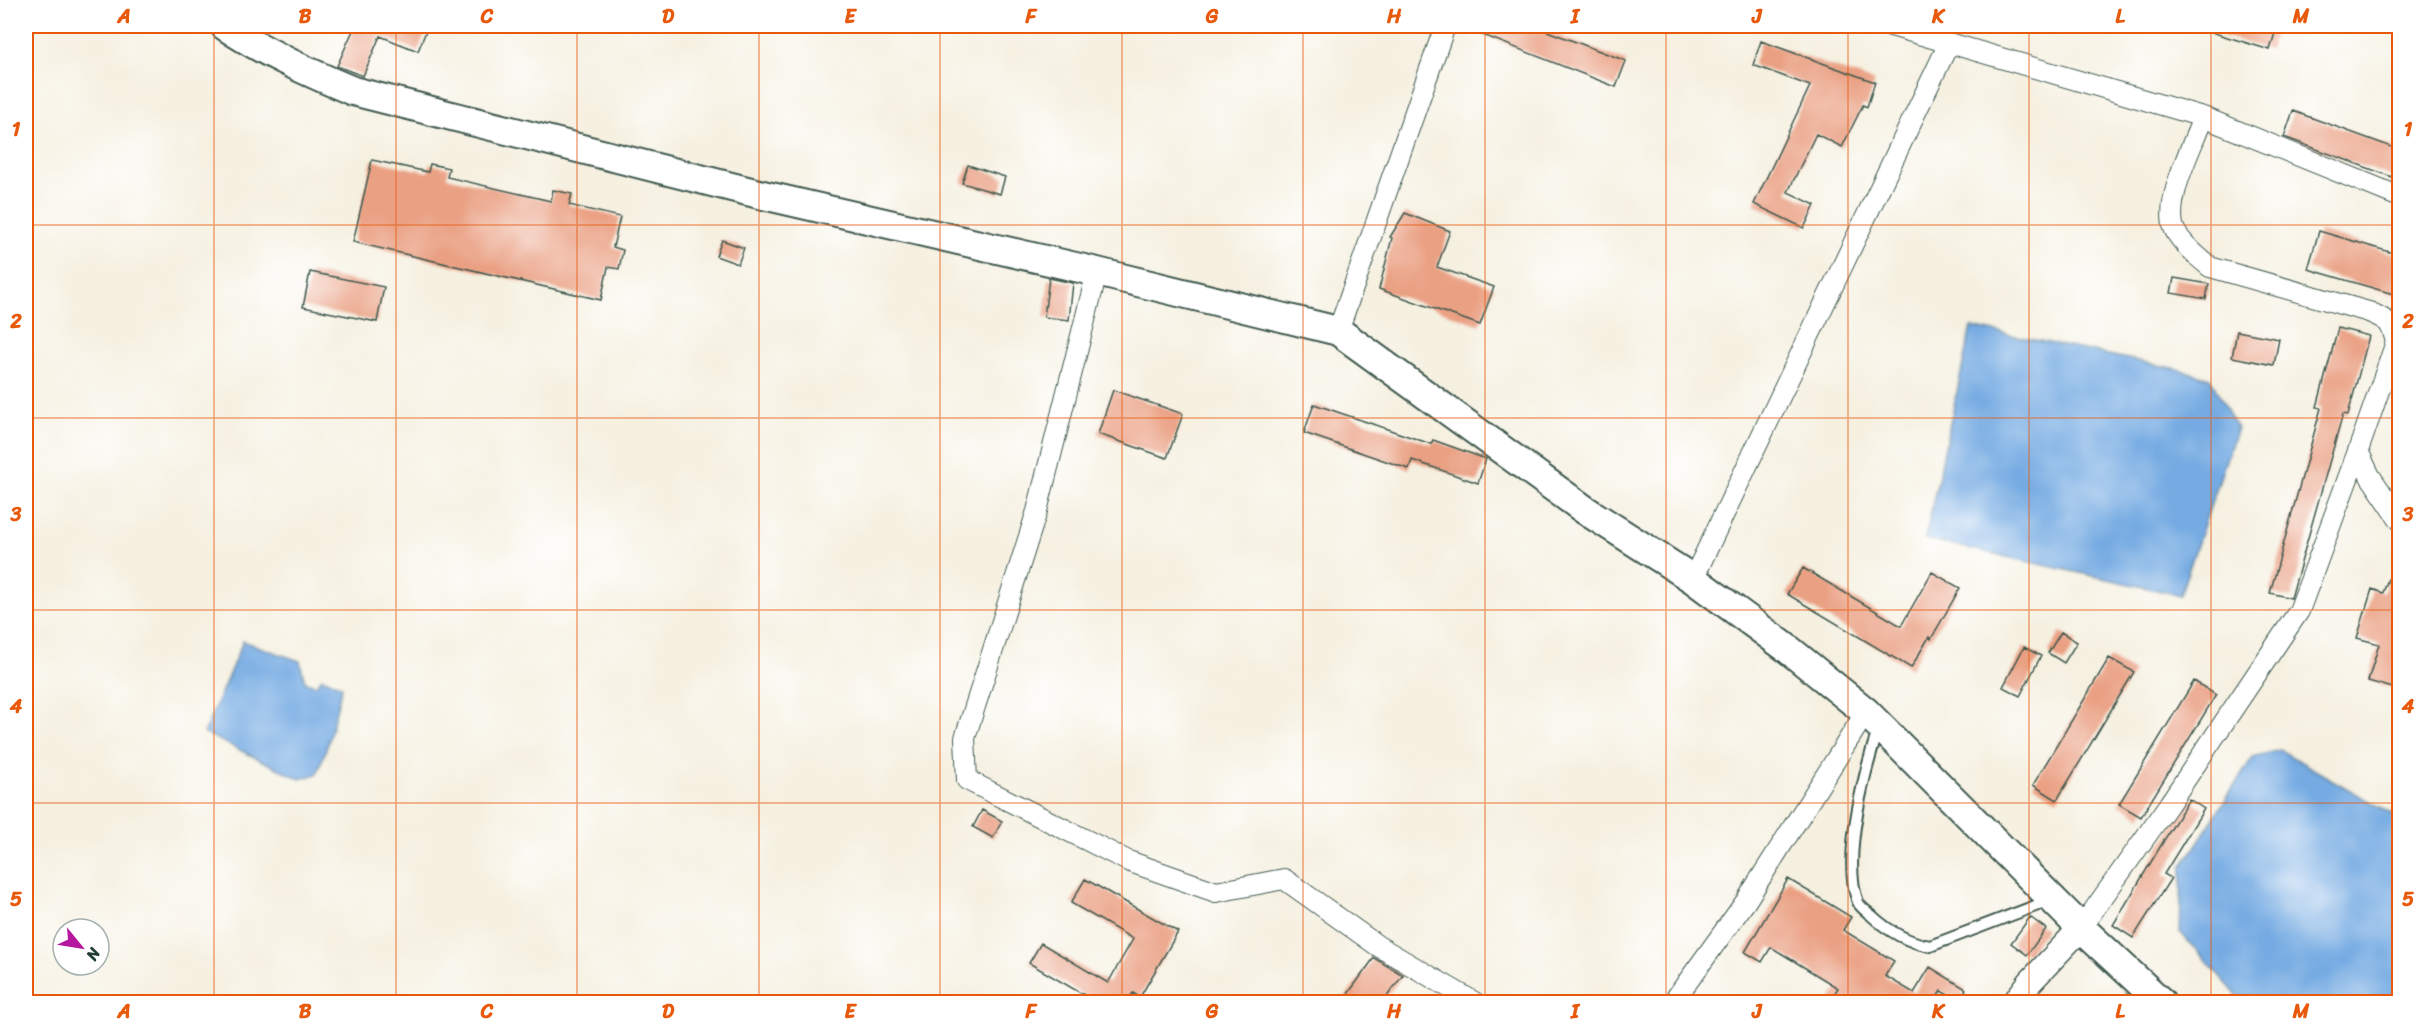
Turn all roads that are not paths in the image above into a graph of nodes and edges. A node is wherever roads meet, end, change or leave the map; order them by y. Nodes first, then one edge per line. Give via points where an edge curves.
1 (225, 26) edge
2 (1446, 26) edge
3 (1891, 26) edge
4 (1949, 43) junction
5 (2203, 117) junction
6 (2400, 197) edge
7 (1096, 272) junction
8 (1338, 331) junction
9 (2358, 451) junction
10 (2400, 520) edge
11 (1693, 579) junction
12 (1873, 718) junction
13 (2054, 899) junction
14 (2081, 928) junction
15 (1474, 1002) edge
16 (1673, 1002) edge
17 (2015, 1002) edge
18 (2161, 1002) edge

1 - 7 main road via 310,73 353,91 763,195
2 - 8 street
3 - 4 street
4 - 5 street
4 - 11 street
5 - 6 street
5 - 9 street via 2173,199 2173,227 2193,254 2210,267 2369,312 2392,327 2396,342
7 - 8 main road
7 - 15 street via 1037,511 965,738 967,780 1128,861 1216,892 1284,879 1378,946
8 - 11 main road via 1586,510
9 - 10 street
9 - 14 street via 2299,611
11 - 12 main road
12 - 13 main road
12 - 13 lane via 1857,812 1852,874 1858,904 1886,929 1930,946
12 - 16 street
13 - 14 main road
14 - 17 street
14 - 18 main road

